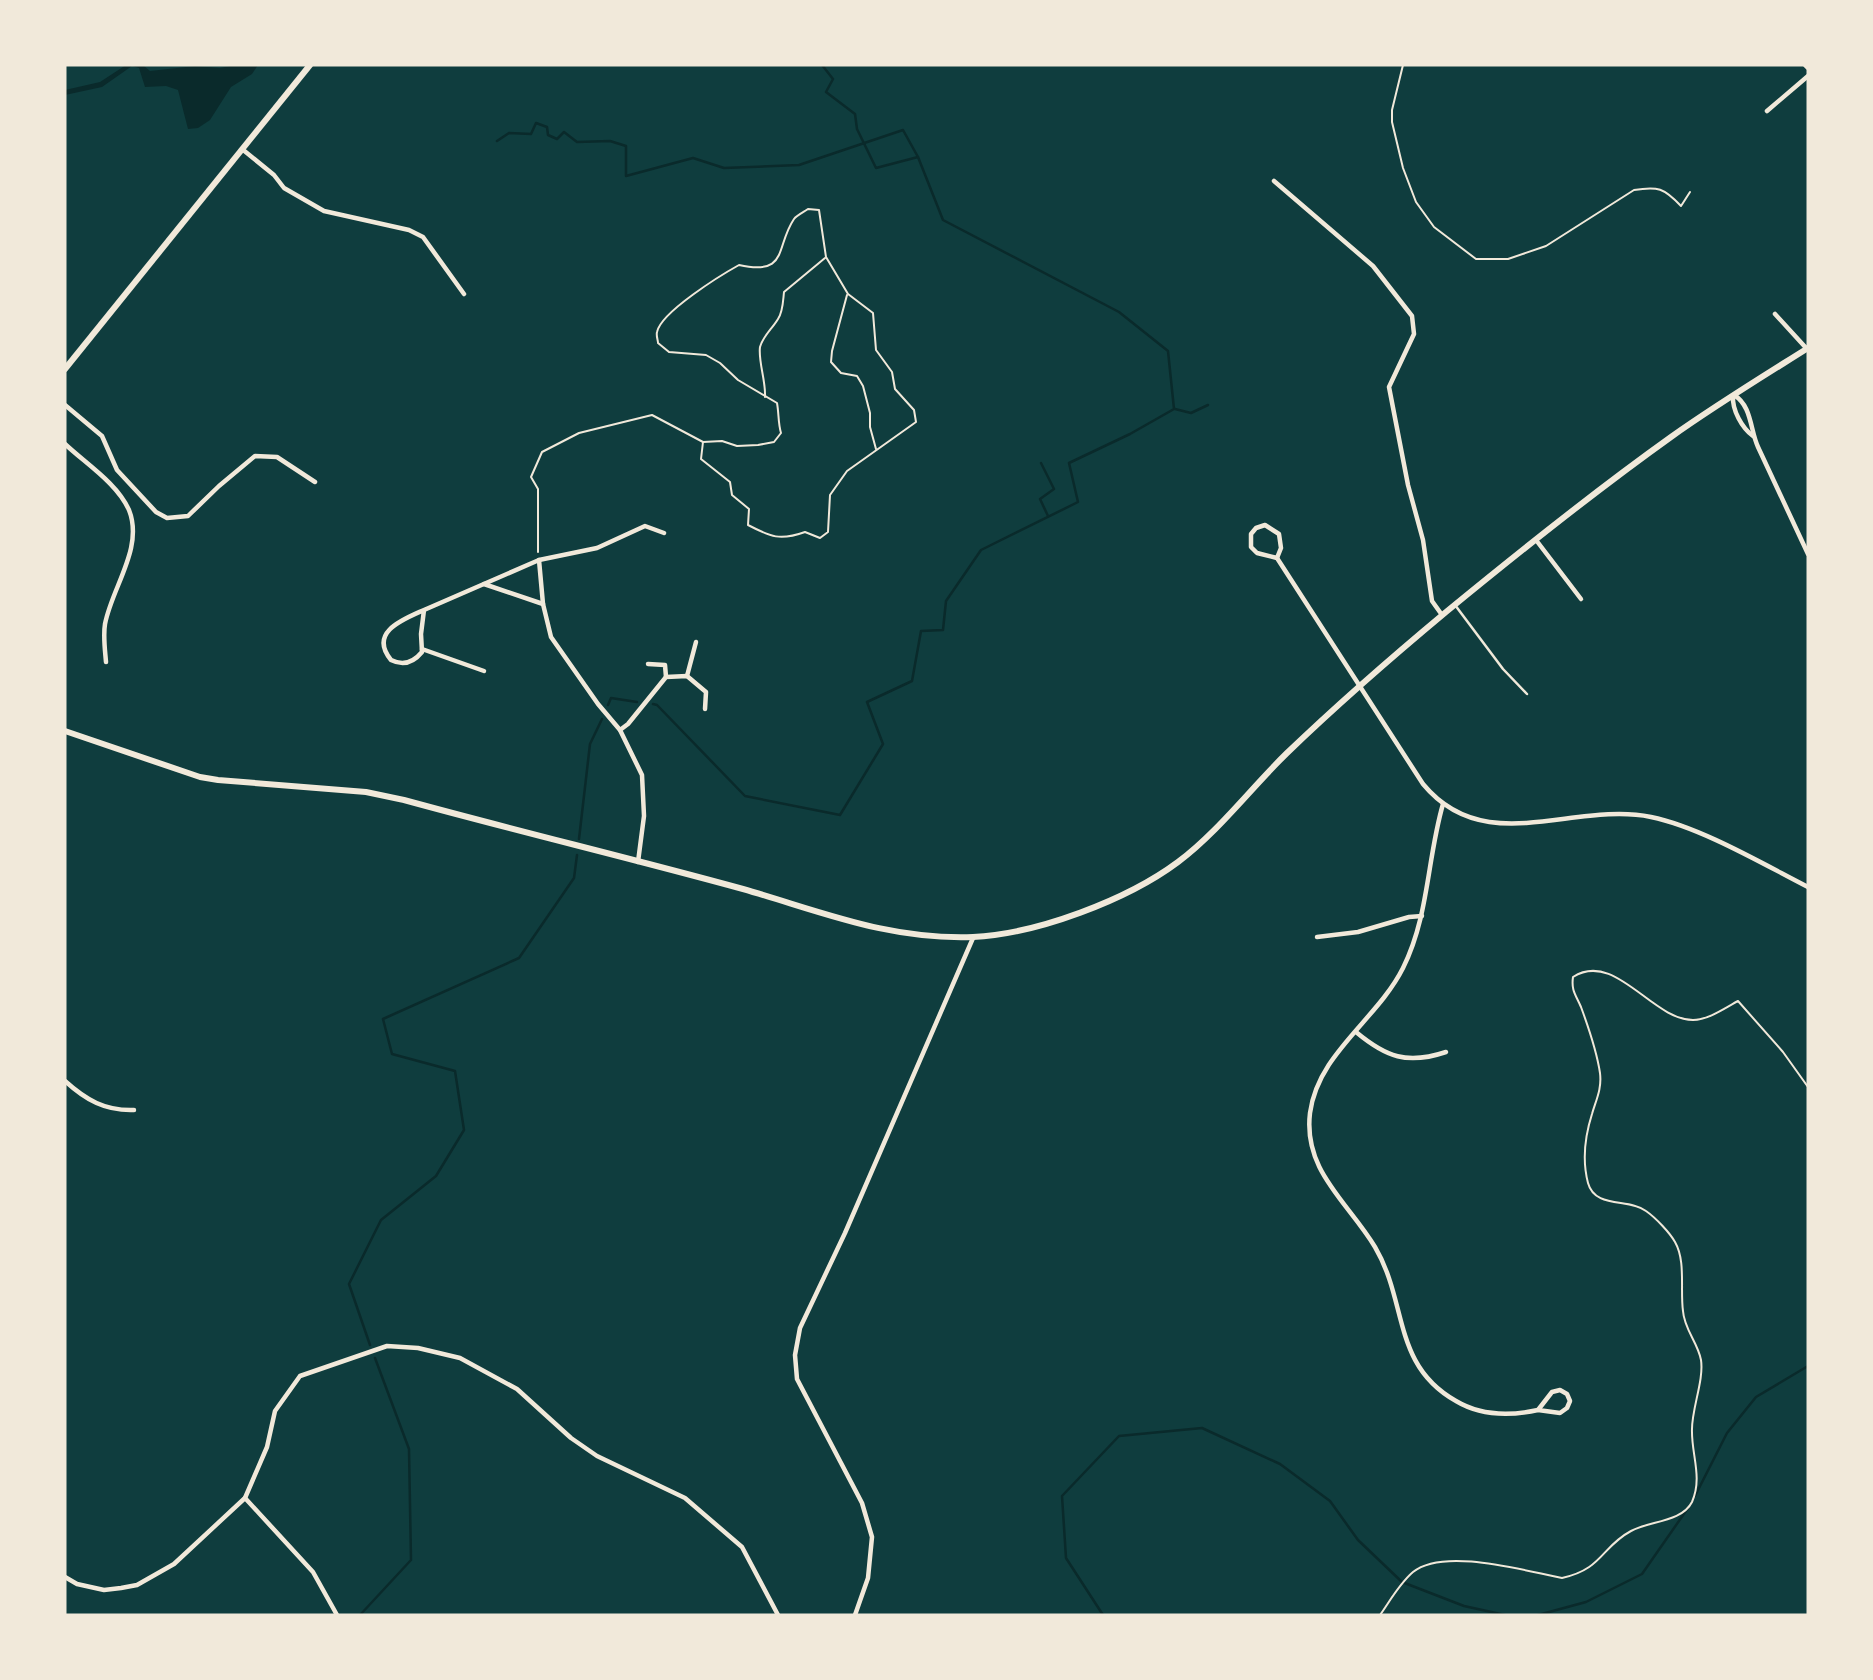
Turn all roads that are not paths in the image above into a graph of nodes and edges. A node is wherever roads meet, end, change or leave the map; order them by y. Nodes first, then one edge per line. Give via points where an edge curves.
1 (310, 65) edge
2 (1808, 76) edge
3 (1766, 111) dead end
4 (242, 149) junction
5 (1274, 181) dead end
6 (464, 294) dead end
7 (1775, 314) dead end
8 (1808, 349) edge
9 (65, 369) edge
10 (1733, 395) junction
11 (65, 405) edge
12 (1753, 436) junction
13 (65, 444) edge
14 (315, 482) dead end
15 (664, 533) dead end
16 (1536, 540) junction
17 (1808, 554) edge
18 (1277, 558) junction
19 (539, 560) junction
20 (484, 584) junction
21 (1581, 598) dead end
22 (543, 604) junction
23 (1455, 605) junction
24 (424, 610) junction
25 (1442, 615) junction
26 (696, 642) dead end
27 (422, 649) junction
28 (106, 662) dead end
29 (649, 664) dead end
30 (484, 671) dead end
31 (687, 676) junction
32 (666, 677) junction
33 (1360, 686) junction
34 (1527, 694) dead end
35 (705, 709) dead end
36 (620, 730) junction
37 (65, 731) edge
38 (1443, 804) junction
39 (638, 863) junction
40 (1808, 887) edge
41 (1422, 916) junction
42 (973, 937) junction
43 (1317, 937) dead end
44 (1356, 1032) junction
45 (1446, 1052) dead end
46 (65, 1081) edge
47 (134, 1110) dead end
48 (1538, 1410) junction
49 (245, 1498) junction
50 (65, 1577) edge
51 (337, 1615) edge
52 (778, 1615) edge
53 (855, 1615) edge

1 - 4 street
2 - 3 street
4 - 6 street via 284,188 324,211 424,237
4 - 9 street
5 - 25 street via 1373,266 1412,316 1414,334 1390,387 1432,601
7 - 8 street
8 - 10 street
10 - 12 street via 1745,408
10 - 12 street via 1744,430
10 - 16 street
11 - 14 street via 102,436 117,470 167,518 188,516 255,456 277,457
12 - 17 street
13 - 28 street via 118,494 133,529 105,625
15 - 19 street via 645,526 597,548
16 - 21 street
16 - 23 street
18 - 18 street via 1279,534 1265,525 1256,528 1249,540 1251,547
18 - 33 street
19 - 20 street
19 - 22 street
20 - 22 street
20 - 24 street
22 - 36 street via 551,637
23 - 25 street
23 - 34 lane
24 - 27 street
24 - 27 street via 391,626 384,645 391,660 401,663 418,658
25 - 33 street
26 - 31 street
27 - 30 street
29 - 32 street via 666,665
31 - 32 street
31 - 35 street via 706,692
32 - 36 street
33 - 38 street via 1423,784
33 - 42 street via 1205,837 1160,873 1049,923
36 - 39 street via 642,775 644,816
37 - 39 street via 200,777 379,794
38 - 40 street via 1470,818 1497,824 1649,816 1677,824
38 - 41 street
39 - 42 street via 866,927 932,937
41 - 43 street
41 - 44 street via 1413,947 1390,992
42 - 53 street via 800,1328 795,1355 797,1378 863,1503 872,1537 868,1578
44 - 45 street via 1394,1056 1423,1058
44 - 48 street via 1330,1062 1317,1086 1310,1134 1317,1164 1375,1247 1398,1303 1405,1339 1423,1375 1440,1392 1471,1408 1499,1415
46 - 47 street via 90,1101
48 - 48 street via 1560,1413 1570,1401 1560,1390 1552,1392
49 - 50 street via 174,1564 137,1585 104,1590
49 - 51 street via 313,1572
49 - 52 street via 267,1447 275,1411 300,1376 387,1346 418,1348 460,1358 517,1389 597,1456 685,1498 742,1547

